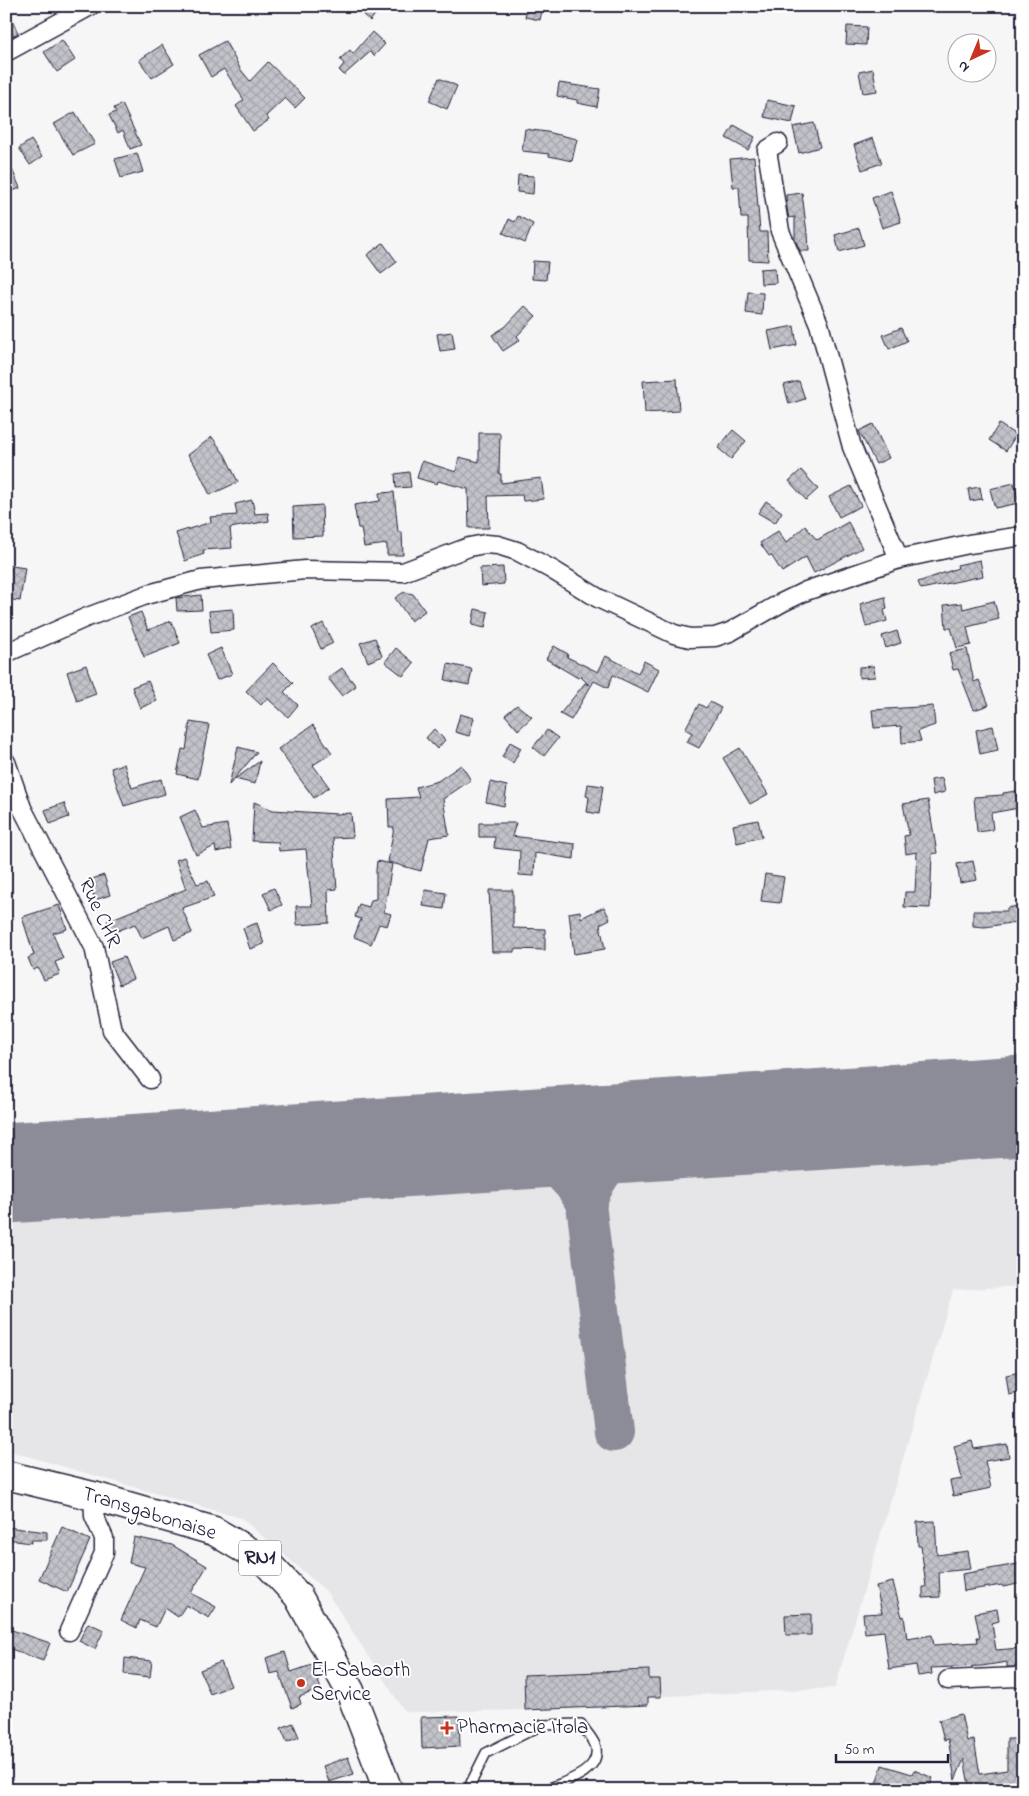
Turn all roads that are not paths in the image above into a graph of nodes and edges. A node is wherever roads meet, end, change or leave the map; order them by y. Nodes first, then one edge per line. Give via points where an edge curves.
1 (90, 6) edge
2 (6, 52) edge
3 (778, 143) dead end
4 (1023, 536) edge
5 (900, 559) junction
6 (6, 653) edge
7 (6, 762) edge
8 (150, 1079) dead end
9 (6, 1475) edge
10 (92, 1496) junction
11 (69, 1631) dead end
12 (1023, 1673) edge
13 (948, 1680) dead end
14 (388, 1790) edge
15 (470, 1790) edge
16 (545, 1790) edge

1 - 2 street
3 - 5 street via 767,150 780,231 819,324 852,448
4 - 5 street
5 - 6 street via 806,591 730,632 690,638 674,634 598,598 517,552 485,544 403,572 305,570 201,580 149,594
7 - 8 street, Rue CHR via 22,808 94,947 112,1030
9 - 10 highway, Transgabonaise / RN1
10 - 11 street via 94,1516 104,1538 104,1553
10 - 14 highway, Transgabonaise / RN1 via 214,1531 266,1562 298,1596 350,1691
12 - 13 street via 1017,1677
15 - 16 lane via 486,1753 542,1726 581,1724 596,1747 595,1762 584,1772

